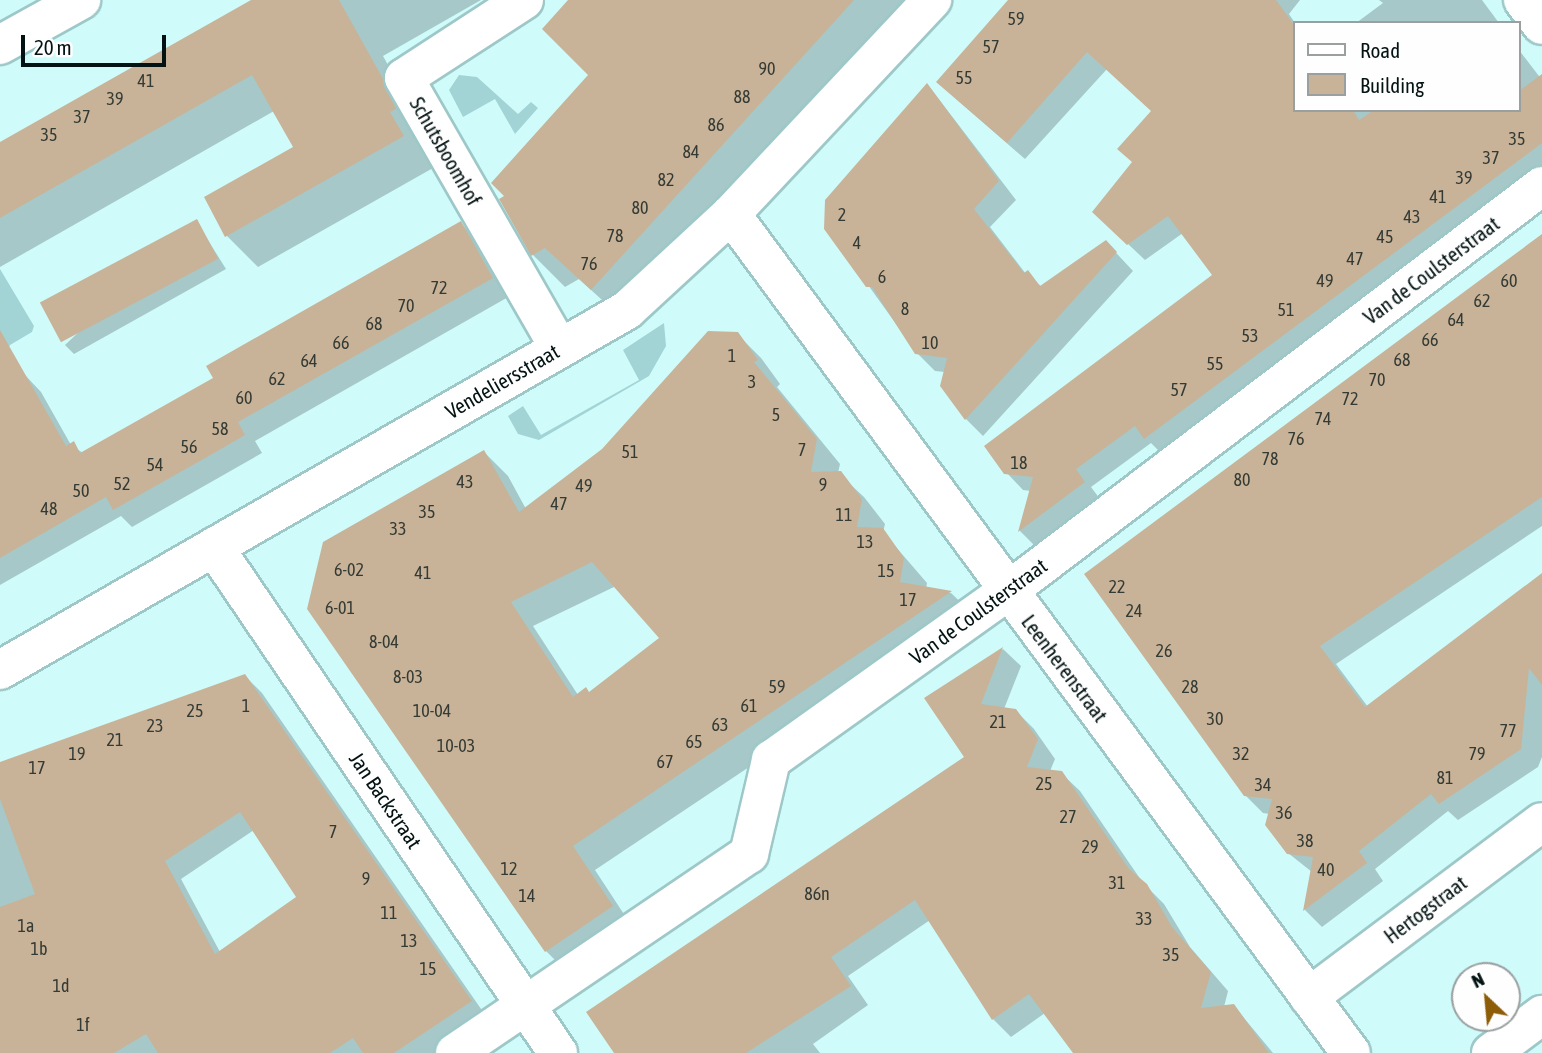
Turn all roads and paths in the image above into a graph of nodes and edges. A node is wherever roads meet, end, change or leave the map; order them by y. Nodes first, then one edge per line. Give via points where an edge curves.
1 (81, 0) edge
2 (524, 0) edge
3 (932, 0) edge
4 (1523, 0) edge
5 (1542, 26) edge
6 (0, 45) edge
7 (1542, 186) edge
8 (731, 214) junction
9 (559, 348) junction
10 (214, 547) junction
11 (1008, 591) junction
12 (0, 670) edge
13 (1542, 822) edge
14 (1309, 997) junction
15 (527, 1005) junction
16 (1542, 1015) edge
17 (455, 1053) edge
18 (558, 1053) edge
19 (1350, 1053) edge
20 (1491, 1053) edge

1 - 6 street
2 - 9 street, Schutsboomhof via 404,78
3 - 8 street, Vendeliersstraat
4 - 5 street
7 - 11 street, Van de Coulsterstraat
8 - 9 street, Vendeliersstraat via 627,310
8 - 11 street, Leenherenstraat
9 - 10 street, Vendeliersstraat
10 - 12 street, Vendeliersstraat
10 - 15 street, Jan Backstraat
11 - 14 street, Leenherenstraat
11 - 15 street, Van de Coulsterstraat via 771,760 749,854
13 - 14 street, Hertogstraat
14 - 19 street, Leenherenstraat
15 - 17 street, Van de Coulsterstraat
15 - 18 street, Jan Backstraat
16 - 20 street

